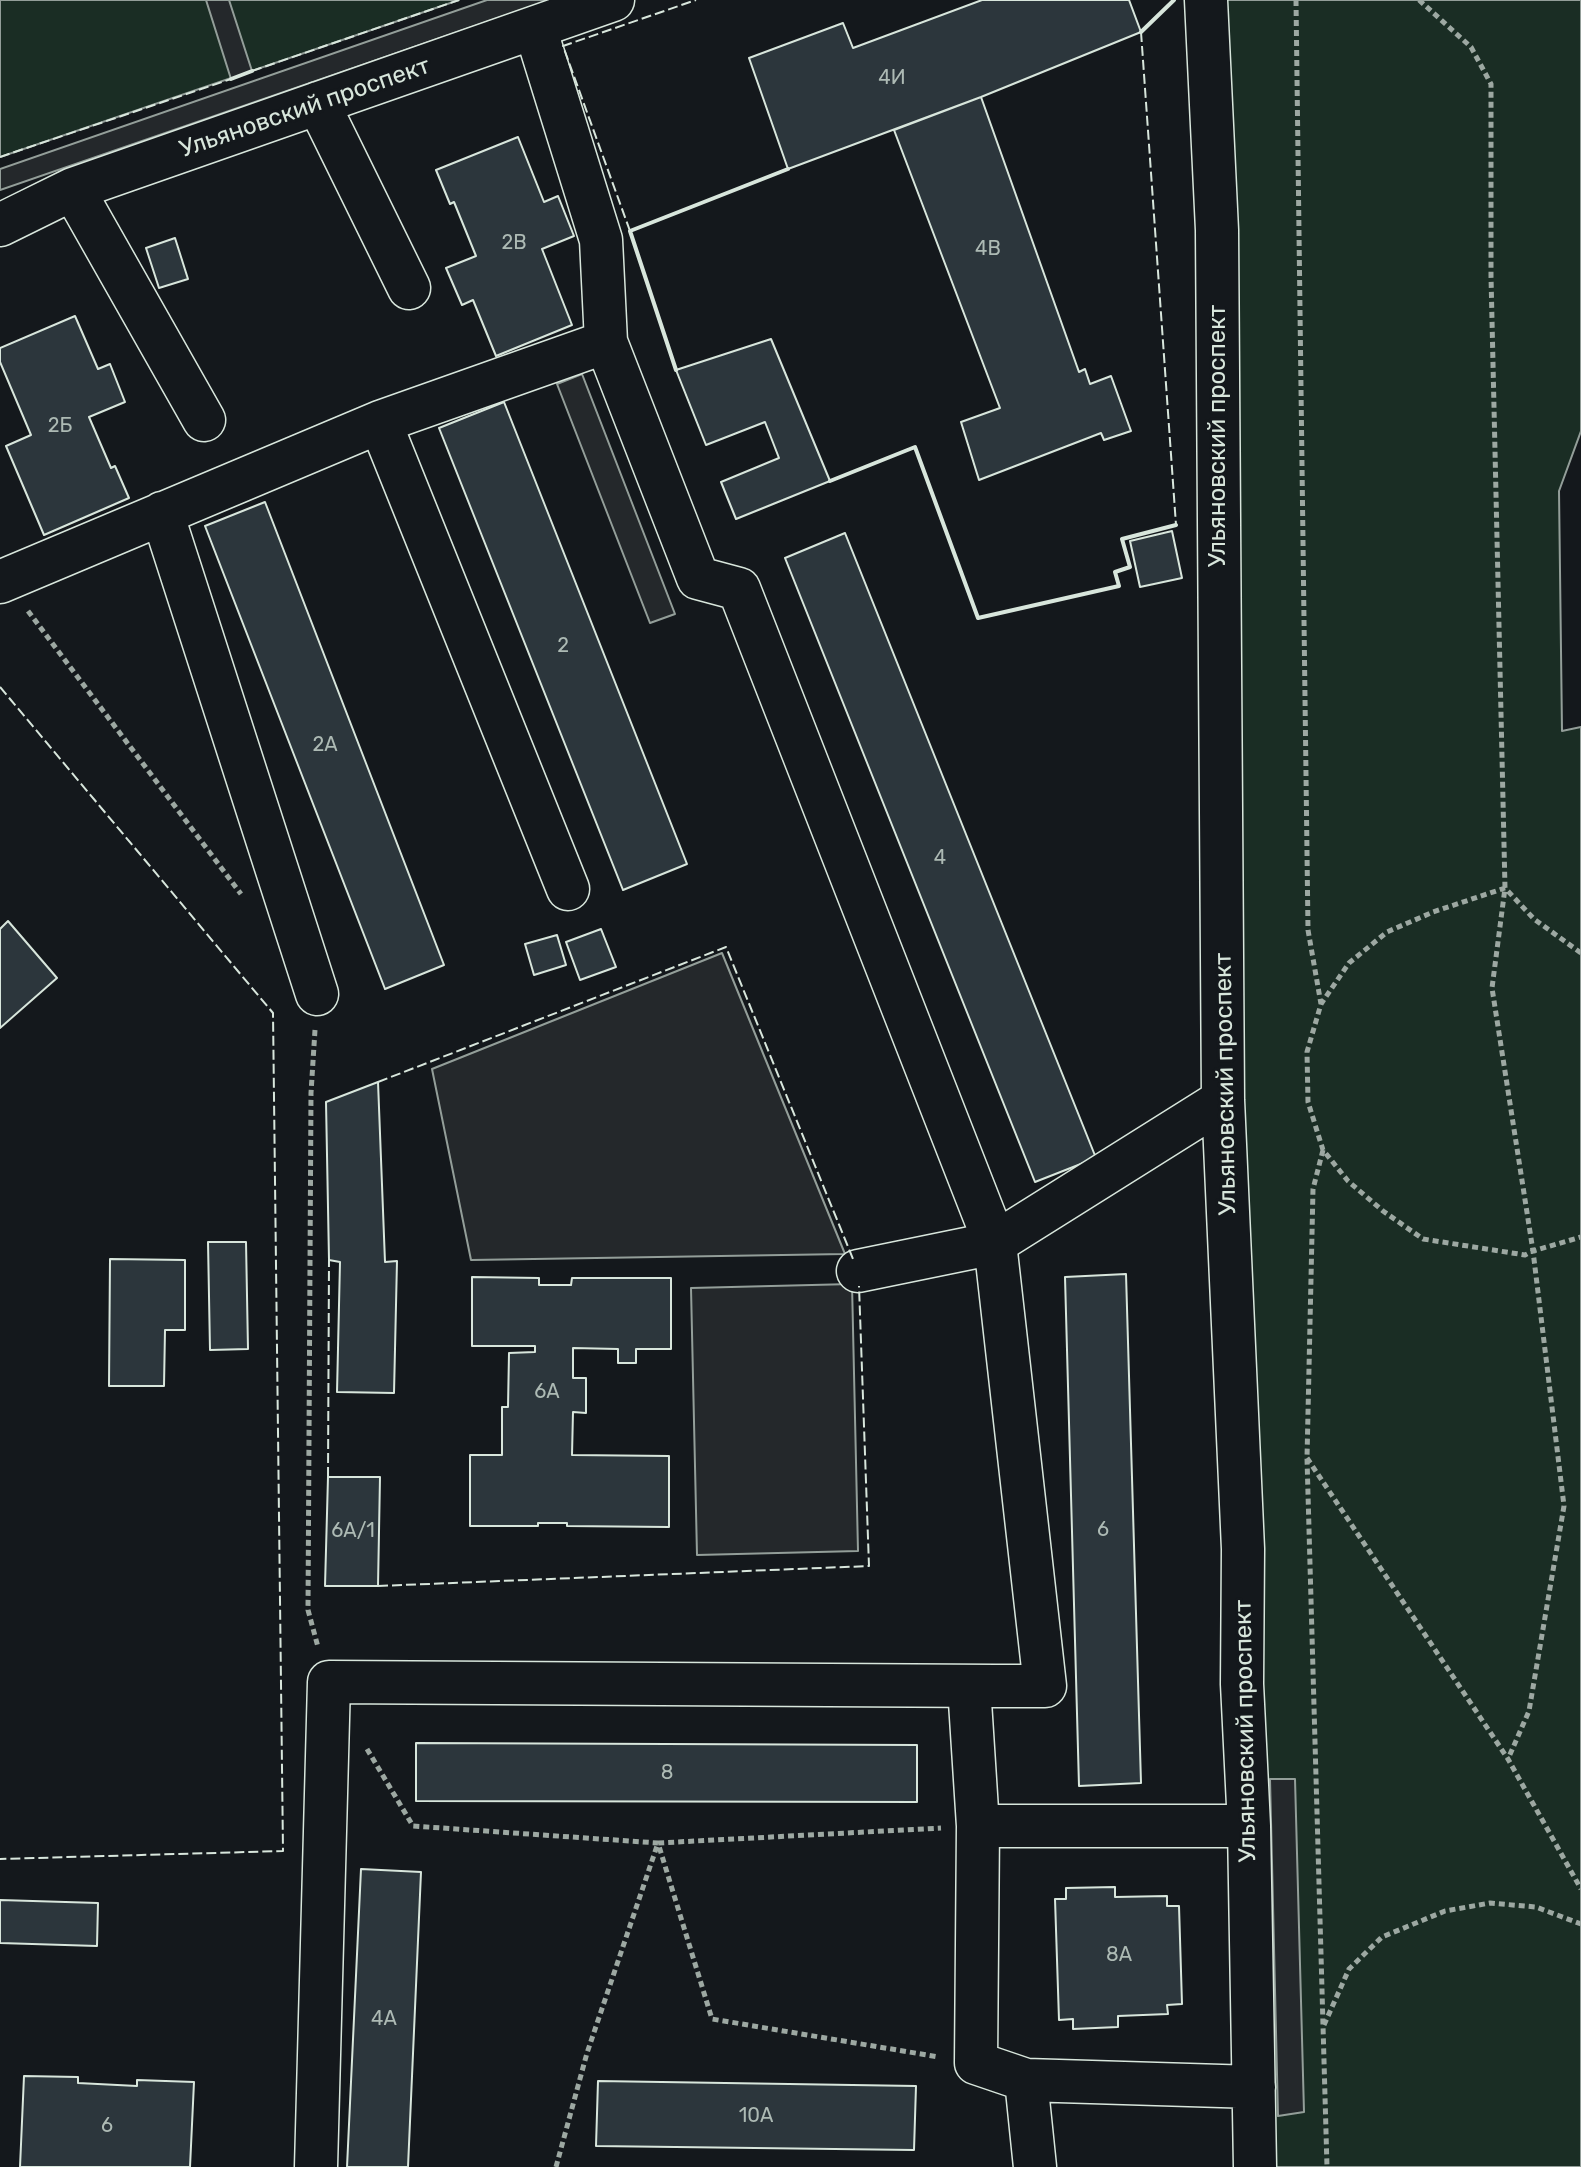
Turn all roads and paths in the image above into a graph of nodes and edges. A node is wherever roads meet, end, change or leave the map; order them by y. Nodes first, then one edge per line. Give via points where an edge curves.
1 (613, 0) edge
2 (1206, 0) edge
3 (1296, 0) edge
4 (1419, 0) edge
5 (535, 28) junction
6 (318, 103) junction
7 (73, 189) junction
8 (0, 225) edge
9 (409, 288) dead end
10 (606, 342) junction
11 (204, 420) dead end
12 (380, 422) junction
13 (162, 513) junction
14 (1, 579) edge
15 (1505, 888) junction
16 (568, 889) dead end
17 (241, 894) dead end
18 (1581, 953) edge
19 (317, 994) dead end
20 (1321, 1004) junction
21 (1223, 1100) junction
22 (1323, 1150) junction
23 (1581, 1237) edge
24 (995, 1243) junction
25 (1533, 1251) junction
26 (858, 1271) dead end
27 (1307, 1458) junction
28 (969, 1686) junction
29 (1508, 1759) junction
30 (978, 1826) junction
31 (1249, 1826) junction
32 (1581, 1889) edge
33 (1581, 1924) edge
34 (1324, 2026) junction
35 (1026, 2080) junction
36 (1254, 2087) junction
37 (316, 2167) edge
38 (556, 2167) edge
39 (1035, 2167) edge
40 (1255, 2167) edge
41 (1327, 2167) edge

1 - 5 street, Ульяновский проспект
2 - 21 street, Ульяновский проспект via 1217,230
3 - 20 path via 1308,930
4 - 15 path via 1471,47 1491,84
5 - 6 street, Ульяновский проспект
5 - 10 street via 601,240
6 - 7 street, Ульяновский проспект
6 - 9 street
7 - 8 street, Ульяновский проспект
7 - 11 street
10 - 12 street
10 - 24 street via 698,578 739,589
12 - 13 street
12 - 16 street
13 - 14 street
13 - 19 street
14 - 17 path
15 - 18 path via 1534,919
15 - 20 path via 1387,932 1349,963
15 - 25 path via 1492,988
20 - 22 path via 1307,1052 1308,1102
21 - 24 street
21 - 31 street, Ульяновский проспект
22 - 25 path via 1348,1181 1423,1239 1525,1255
22 - 27 path via 1313,1189
23 - 25 path
24 - 26 street
24 - 28 street via 1045,1686
25 - 29 path via 1564,1506 1529,1711
27 - 29 path
27 - 34 path
28 - 30 street
28 - 37 street via 329,1682
29 - 32 path
30 - 31 street
30 - 35 street via 976,2063
30 - 38 path via 658,1843 587,2053
31 - 36 street, Ульяновский проспект
33 - 34 path via 1536,1907 1490,1903 1445,1911 1382,1937 1349,1969
34 - 41 path
35 - 36 street
35 - 39 street
36 - 40 street, Ульяновский проспект

